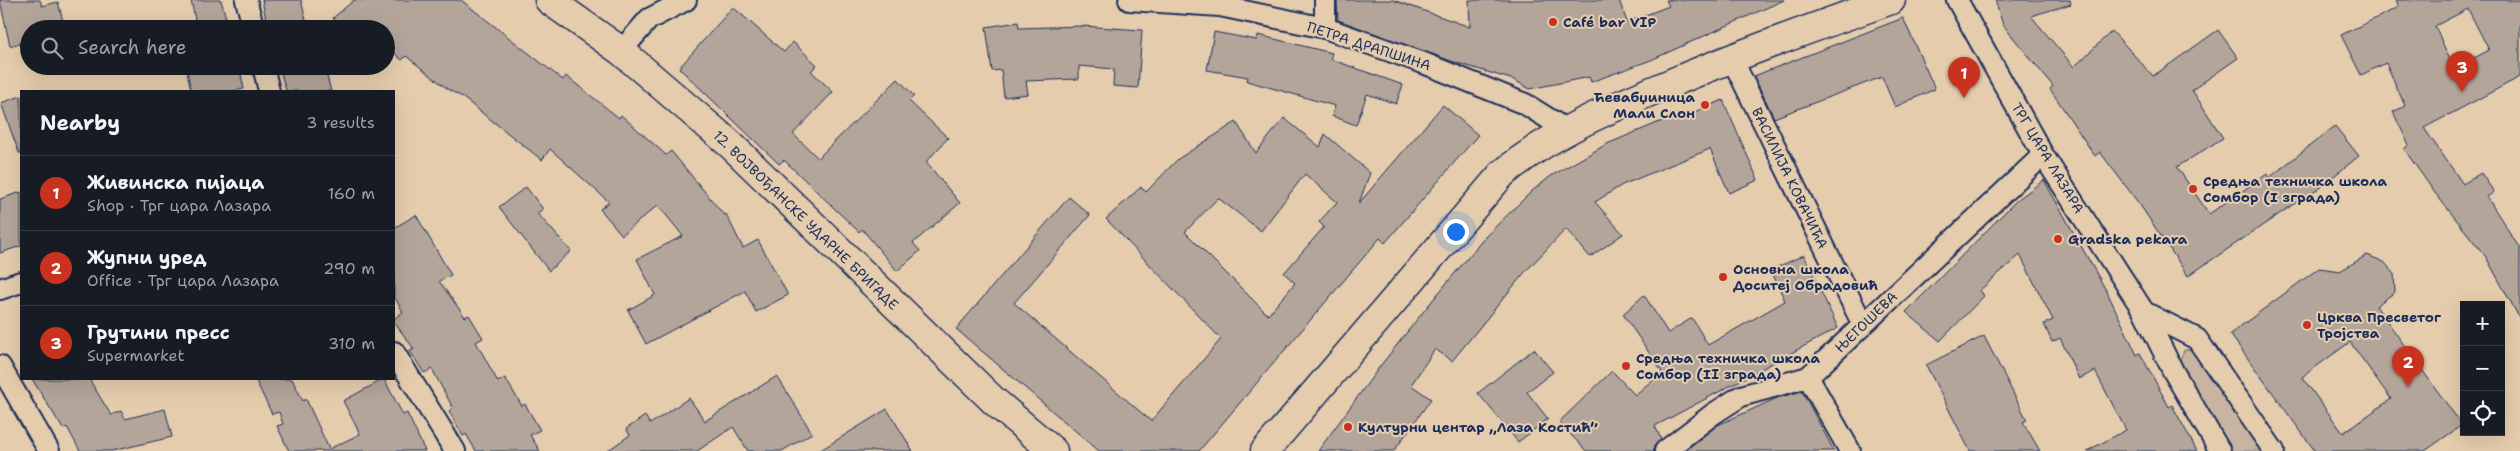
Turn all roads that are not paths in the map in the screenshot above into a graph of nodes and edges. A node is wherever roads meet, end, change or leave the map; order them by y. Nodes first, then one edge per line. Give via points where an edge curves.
1 (246, 0) edge
2 (549, 0) edge
3 (686, 0) edge
4 (1129, 0) edge
5 (1326, 0) edge
6 (1892, 0) edge
7 (1957, 0) edge
8 (252, 20) edge
9 (1325, 28) junction
10 (621, 51) junction
11 (1731, 57) junction
12 (265, 75) edge
13 (269, 90) edge
14 (1566, 129) junction
15 (2043, 155) junction
16 (20, 282) edge
17 (0, 289) edge
18 (2144, 312) junction
19 (1863, 326) junction
20 (395, 354) edge
21 (0, 366) edge
22 (1808, 377) junction
23 (49, 451) edge
24 (454, 451) edge
25 (1053, 451) edge
26 (1265, 451) edge
27 (1665, 451) edge
28 (1850, 451) edge
29 (2220, 451) edge
30 (2274, 451) edge

1 - 8 street
2 - 10 main road, 12. ВОЈВОЂАНСКЕ УДАРНЕ БРИГАДЕ
3 - 10 street via 649,19
4 - 9 street, ПЕТРА ДРАПШИНА via 1220,6
5 - 9 street
6 - 11 main road
7 - 15 street, ТРГ ЦАРА ЛАЗАРА
9 - 14 street, ПЕТРА ДРАПШИНА via 1526,104
10 - 25 main road, 12. ВОЈВОЂАНСКЕ УДАРНЕ БРИГАДЕ via 731,145 994,401
11 - 14 main road
11 - 19 street, ВАСИЛИЈА КОВАЧИЋА
12 - 13 street
14 - 26 main road via 1502,174
15 - 18 street, ТРГ ЦАРА ЛАЗАРА
15 - 19 street, ЊЕГОШЕВА
16 - 17 street
18 - 29 street, ТРГ ЦАРА ЛАЗАРА via 2173,371
18 - 30 street via 2197,339
19 - 22 street, ЊЕГОШЕВА
20 - 24 street
21 - 23 street
22 - 27 street, ЊЕГОШЕВА via 1741,396
22 - 28 street

